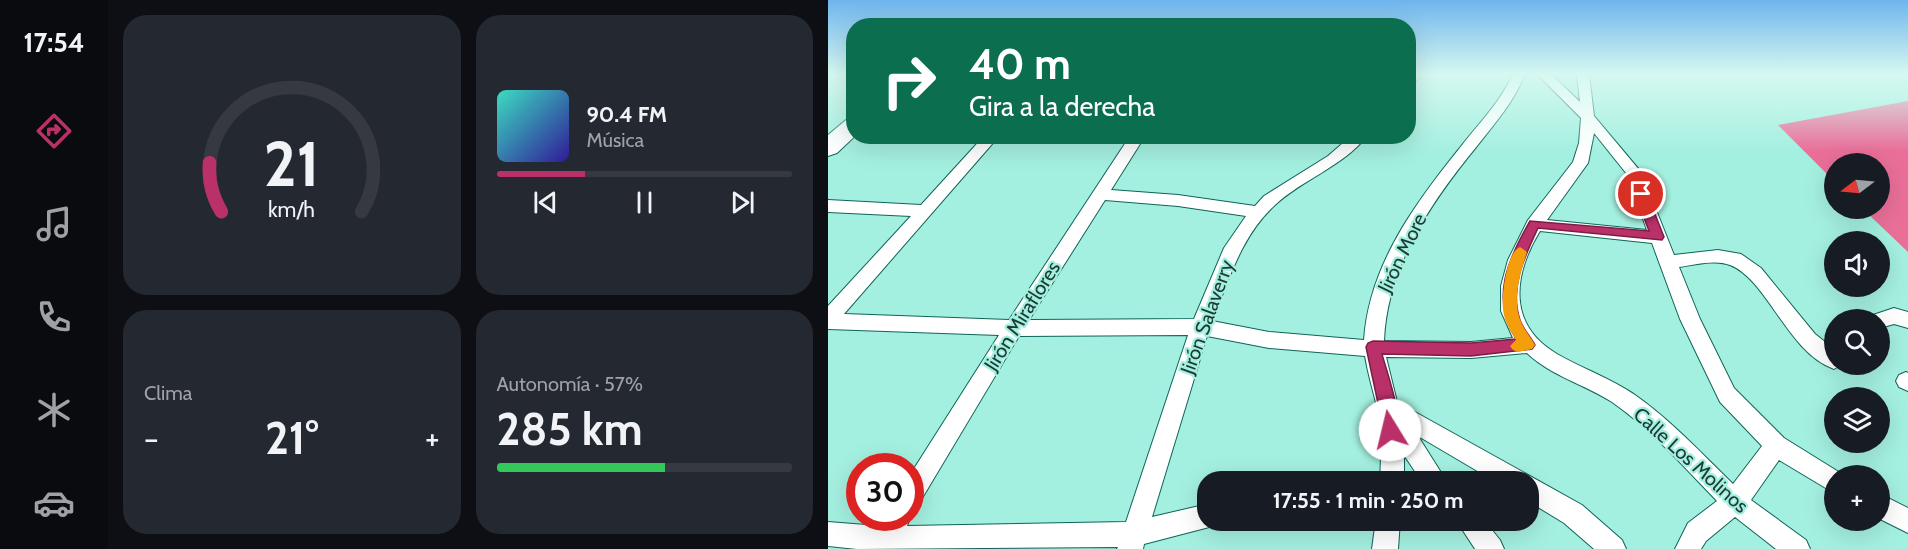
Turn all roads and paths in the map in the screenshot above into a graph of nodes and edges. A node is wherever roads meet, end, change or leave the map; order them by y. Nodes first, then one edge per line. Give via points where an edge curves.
1 (1506, 100) edge
2 (1570, 100) edge
3 (1587, 100) edge
4 (846, 117) edge
5 (1586, 117) junction
6 (828, 132) edge
7 (846, 132) edge
8 (985, 144) edge
9 (1133, 144) edge
10 (1351, 144) edge
11 (828, 148) edge
12 (1099, 195) junction
13 (828, 206) edge
14 (923, 211) junction
15 (1257, 212) junction
16 (1534, 224) junction
17 (1657, 237) junction
18 (1667, 262) junction
19 (1890, 317) edge
20 (828, 320) edge
21 (1908, 320) edge
22 (1200, 327) junction
23 (1014, 328) junction
24 (1527, 345) junction
25 (1373, 347) junction
26 (1824, 352) edge
27 (1388, 407) junction
28 (1776, 445) junction
29 (1392, 471) edge
30 (1429, 471) edge
31 (1501, 471) edge
32 (924, 474) edge
33 (1824, 476) edge
34 (1539, 494) edge
35 (1735, 502) junction
36 (1890, 511) edge
37 (1197, 520) edge
38 (1908, 521) edge
39 (890, 531) edge
40 (1387, 531) edge
41 (1477, 531) edge
42 (828, 534) edge
43 (1132, 542) edge
44 (882, 544) edge
45 (1385, 549) edge
46 (1491, 549) edge
47 (1613, 549) edge
48 (1689, 549) edge
49 (1797, 549) edge

1 - 25 street, Jirón More via 1420,212 1404,240 1377,305
2 - 5 street
3 - 5 street, Calle Los Molinos
4 - 6 highway
5 - 16 street, Calle Los Molinos via 1585,153
5 - 17 street via 1633,172
7 - 11 highway
8 - 14 street
9 - 12 street, Jirón Miraflores
10 - 15 street, Jirón Salaverry
12 - 15 street via 1154,196
12 - 23 street, Jirón Miraflores
13 - 14 street
14 - 20 street
15 - 22 street, Jirón Salaverry via 1233,248
16 - 17 street
16 - 24 street, Calle Los Molinos via 1511,279 1510,309 1514,325
17 - 18 street
18 - 26 street via 1719,256 1735,259 1755,273 1808,340
18 - 28 street via 1727,395
19 - 21 street
20 - 23 street
22 - 23 street
22 - 25 street via 1320,346
22 - 43 street, Jirón Salaverry
23 - 32 street, Jirón Miraflores
24 - 25 street via 1471,350
24 - 35 street, Calle Los Molinos via 1600,384 1659,426
25 - 27 street, Jirón More
27 - 29 street
27 - 30 street, Jirón More
27 - 31 street
28 - 33 street
28 - 35 street
34 - 47 street via 1573,514
35 - 48 street via 1697,532
35 - 49 street, Calle Los Molinos
36 - 38 street
37 - 43 street
39 - 44 street
40 - 45 street
41 - 46 street
42 - 44 street
43 - 44 street

